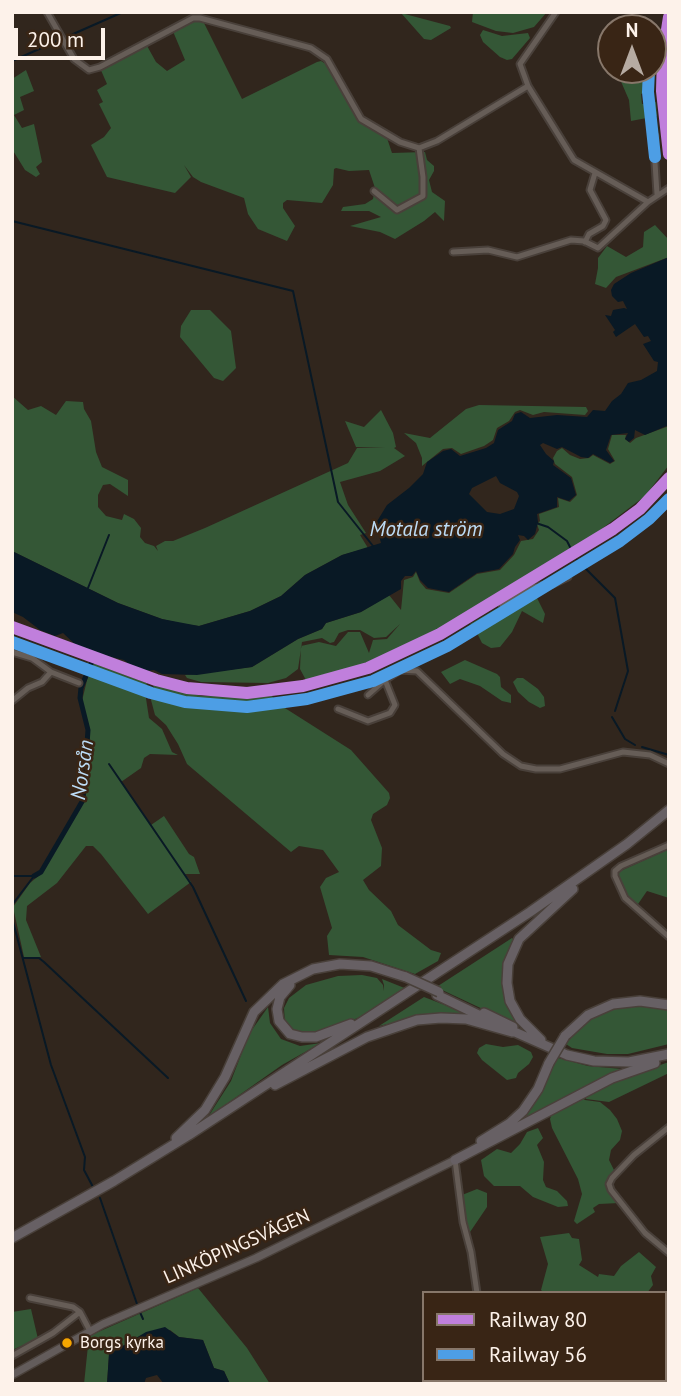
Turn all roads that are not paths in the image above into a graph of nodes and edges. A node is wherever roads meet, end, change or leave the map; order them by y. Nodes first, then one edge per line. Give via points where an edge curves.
1 (47, 12) edge
2 (556, 12) edge
3 (527, 87) junction
4 (656, 136) dead end
5 (419, 148) junction
6 (595, 173) junction
7 (669, 188) edge
8 (374, 191) dead end
9 (657, 194) junction
10 (648, 202) junction
11 (585, 242) junction
12 (453, 252) dead end
13 (568, 576) dead end
14 (502, 605) dead end
15 (12, 652) edge
16 (51, 672) junction
17 (385, 680) junction
18 (79, 683) dead end
19 (368, 695) dead end
20 (12, 701) edge
21 (338, 709) dead end
22 (669, 764) edge
23 (669, 810) edge
24 (669, 816) edge
25 (669, 845) edge
26 (572, 889) junction
27 (669, 937) edge
28 (405, 979) junction
29 (438, 994) junction
30 (669, 1005) edge
31 (381, 1009) junction
32 (512, 1032) junction
33 (541, 1040) junction
34 (669, 1053) edge
35 (629, 1060) junction
36 (267, 1090) junction
37 (669, 1127) edge
38 (158, 1155) junction
39 (455, 1158) junction
40 (12, 1240) edge
41 (669, 1253) edge
42 (477, 1291) edge
43 (30, 1298) dead end
44 (80, 1312) junction
45 (90, 1331) junction
46 (12, 1356) edge
47 (12, 1377) edge

1 - 5 street via 74,59 89,70 193,18 292,42 318,53 331,65 361,119
2 - 3 street via 520,64
3 - 5 street
3 - 6 street via 570,156
4 - 9 street
5 - 8 street via 424,198 397,210
6 - 10 street
6 - 11 street via 590,190 606,220
7 - 9 street
9 - 10 street
10 - 11 street via 598,248
11 - 12 street via 566,241 517,257 488,250
13 - 14 street via 533,587
15 - 16 street via 32,658
16 - 18 street
16 - 20 street
17 - 19 street
17 - 21 street via 395,705 390,713 368,721
17 - 22 street via 400,670 417,671 503,754 521,765 560,769 623,752 650,755
23 - 31 highway via 587,873
24 - 26 highway
25 - 27 street via 615,871 625,898
26 - 33 highway via 519,939 508,964 510,1001
26 - 36 highway
28 - 29 highway, bridge
28 - 31 highway via 363,969 323,970 288,986 277,1009 286,1030 309,1038
28 - 38 highway via 371,966 340,964 313,969 283,984 254,1013 205,1110
29 - 32 highway
29 - 33 highway
30 - 39 highway, bridge via 640,1000 613,1004 589,1015 565,1036 534,1097 517,1117
31 - 38 highway
32 - 35 highway via 580,1059
32 - 36 highway via 466,1019 417,1020 367,1037
33 - 35 highway via 581,1054
34 - 35 highway
34 - 39 highway
36 - 40 highway via 116,1186
37 - 41 street via 610,1184 645,1233
38 - 40 highway
39 - 42 street
39 - 45 main road, LINKÖPINGSVÄGEN via 256,1258
43 - 44 street
44 - 45 street
44 - 46 street
45 - 47 main road, LINKÖPINGSVÄGEN

